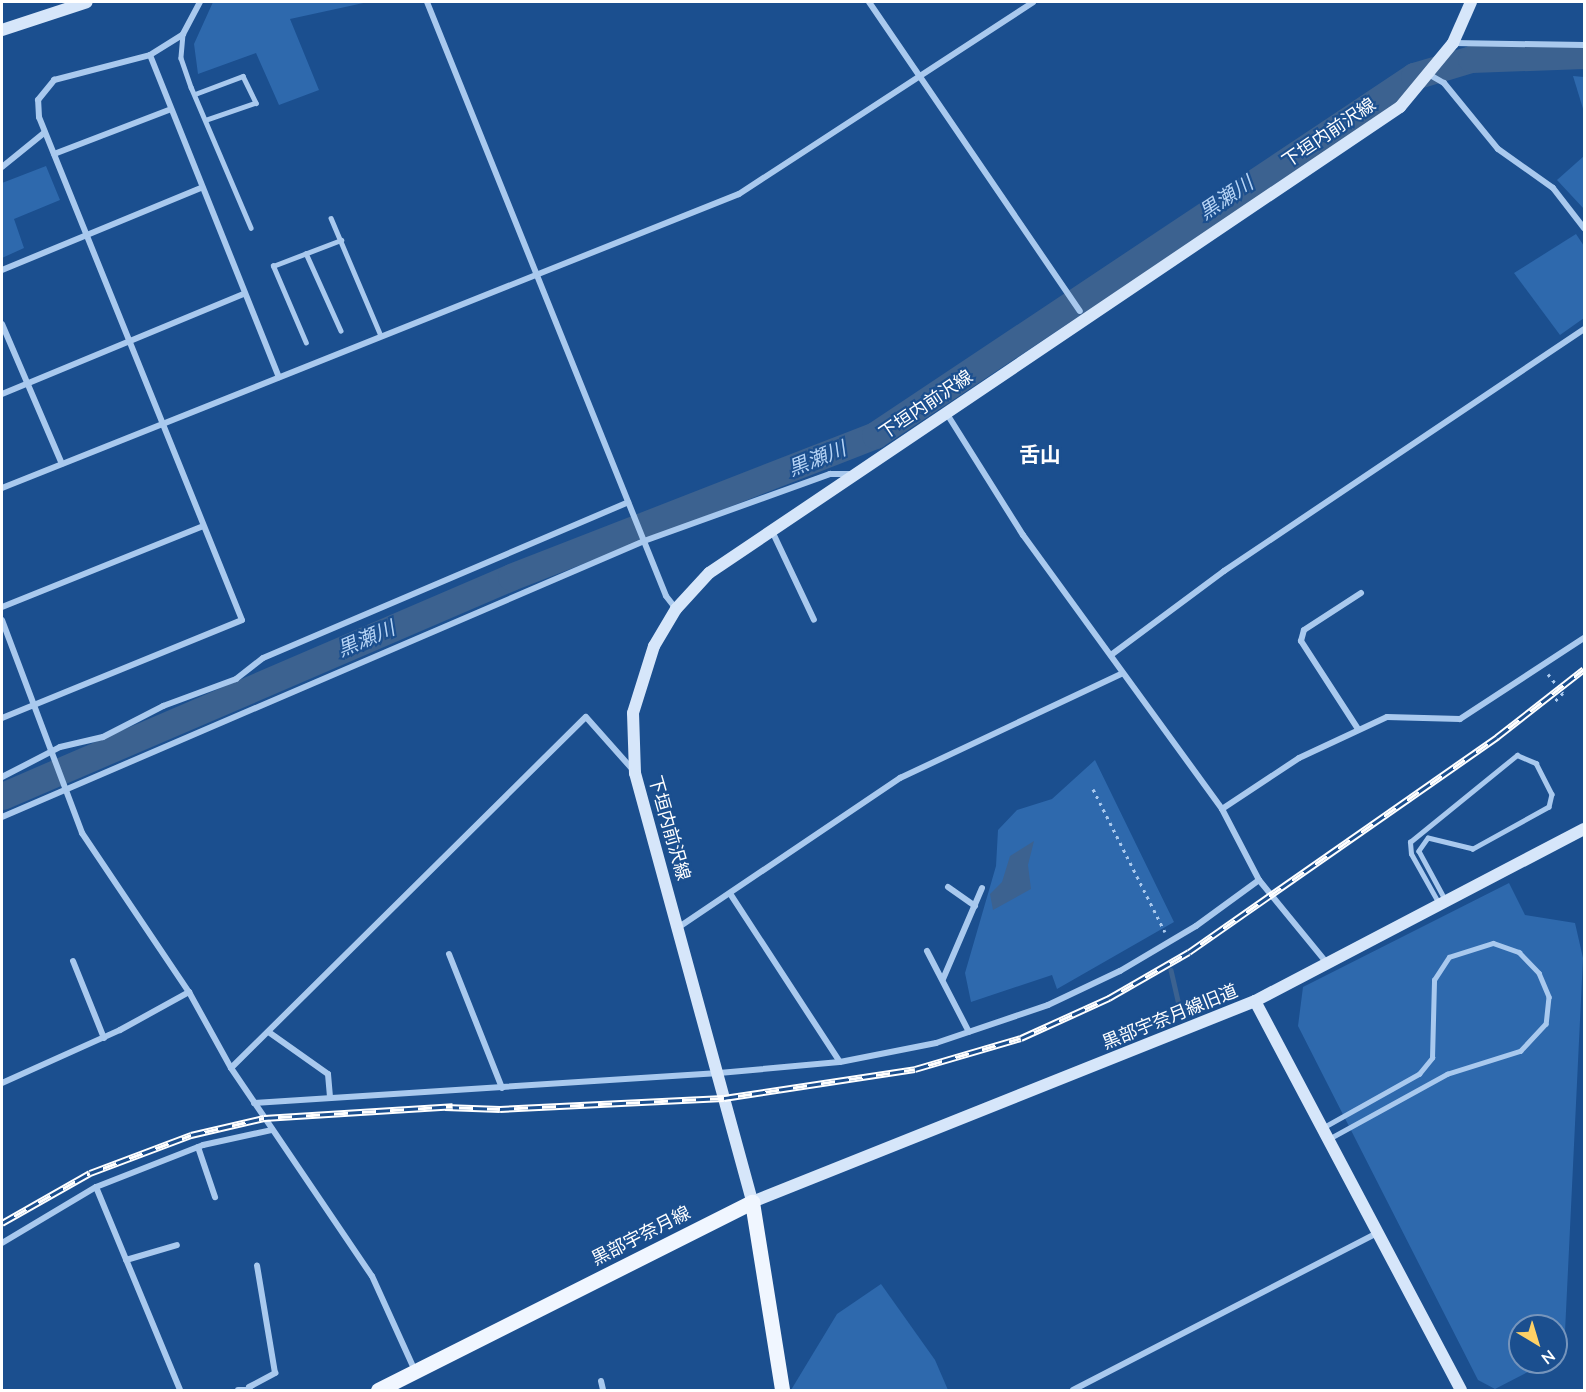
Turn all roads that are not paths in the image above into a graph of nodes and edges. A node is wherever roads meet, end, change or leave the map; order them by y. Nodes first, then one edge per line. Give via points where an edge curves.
1 (87, 2) edge
2 (200, 2) edge
3 (427, 2) edge
4 (869, 2) edge
5 (1033, 2) edge
6 (1471, 2) edge
7 (2, 30) edge
8 (183, 34) junction
9 (1453, 43) junction
10 (1584, 45) edge
11 (150, 55) junction
12 (1430, 75) junction
13 (920, 76) junction
14 (195, 94) junction
15 (171, 109) junction
16 (207, 120) junction
17 (45, 132) junction
18 (54, 154) junction
19 (2, 167) edge
20 (201, 188) junction
21 (332, 218) dead end
22 (251, 228) dead end
23 (1584, 228) edge
24 (86, 236) junction
25 (340, 240) junction
26 (306, 253) junction
27 (2, 270) edge
28 (536, 273) junction
29 (244, 294) junction
30 (1082, 315) junction
31 (2, 324) edge
32 (1584, 329) edge
33 (340, 331) dead end
34 (381, 336) junction
35 (127, 341) junction
36 (306, 343) dead end
37 (279, 377) junction
38 (27, 384) junction
39 (2, 394) edge
40 (946, 414) junction
41 (160, 424) junction
42 (62, 464) junction
43 (855, 475) junction
44 (2, 488) edge
45 (628, 502) junction
46 (203, 526) junction
47 (772, 531) junction
48 (644, 541) junction
49 (1361, 593) dead end
50 (2, 607) edge
51 (676, 609) junction
52 (2, 620) edge
53 (814, 620) dead end
54 (1584, 638) edge
55 (1111, 655) junction
56 (1123, 673) junction
57 (35, 705) junction
58 (2, 718) edge
59 (1358, 729) junction
60 (53, 755) junction
61 (635, 773) junction
62 (2, 777) edge
63 (64, 787) junction
64 (1222, 809) junction
65 (2, 817) edge
66 (1584, 830) edge
67 (1259, 880) junction
68 (948, 887) dead end
69 (982, 888) dead end
70 (731, 895) junction
71 (1442, 902) junction
72 (975, 906) junction
73 (679, 927) junction
74 (927, 951) dead end
75 (448, 954) dead end
76 (73, 961) dead end
77 (1328, 963) junction
78 (943, 979) junction
79 (189, 992) junction
80 (1255, 1001) junction
81 (969, 1032) junction
82 (270, 1033) junction
83 (104, 1038) junction
84 (840, 1062) junction
85 (231, 1068) junction
86 (719, 1073) junction
87 (2, 1083) edge
88 (502, 1088) junction
89 (330, 1098) junction
90 (254, 1103) junction
91 (1322, 1128) junction
92 (272, 1130) junction
93 (1328, 1140) junction
94 (198, 1147) junction
95 (96, 1187) junction
96 (215, 1197) dead end
97 (752, 1202) junction
98 (1377, 1233) junction
99 (2, 1242) edge
100 (177, 1245) dead end
101 (126, 1260) junction
102 (257, 1265) dead end
103 (415, 1372) junction
104 (601, 1381) dead end
105 (250, 1389) edge
106 (180, 1390) edge
107 (238, 1390) edge
108 (378, 1390) edge
109 (603, 1390) edge
110 (783, 1390) edge
111 (1073, 1390) edge
112 (1461, 1390) edge

1 - 7 main road
2 - 8 street
3 - 28 street
4 - 13 street
5 - 13 street
6 - 9 main road, 下垣内前沢線
8 - 11 street
8 - 14 lane via 181,58
9 - 10 street
9 - 12 main road, 下垣内前沢線
11 - 15 street
11 - 17 street via 54,80 38,100
12 - 23 street via 1444,83 1497,149 1553,188
12 - 30 main road, 下垣内前沢線 via 1400,107
13 - 28 street via 739,194
13 - 30 street
14 - 16 lane
14 - 16 lane via 243,76 256,103
15 - 18 street
15 - 20 street
16 - 22 lane
17 - 18 street
17 - 19 street
18 - 24 street
20 - 24 street
20 - 29 street
21 - 25 lane
24 - 27 street
24 - 35 street
25 - 26 lane
25 - 34 lane
26 - 33 lane
26 - 36 lane via 273,266
28 - 34 street
28 - 45 street
29 - 35 street
29 - 37 street
30 - 40 main road, 下垣内前沢線
31 - 38 street
32 - 55 street via 1224,571
34 - 37 street
35 - 38 street
35 - 41 street
37 - 41 street
38 - 39 street
38 - 42 street
40 - 43 main road, 下垣内前沢線
40 - 55 street via 1023,535
41 - 42 street
41 - 46 street
42 - 44 street
43 - 47 main road, 下垣内前沢線
43 - 48 street via 830,474
45 - 48 street
45 - 60 street via 263,658 258,668 218,688 163,706 103,737
46 - 50 street
46 - 57 street via 242,620
47 - 51 main road, 下垣内前沢線 via 709,573
47 - 53 street
48 - 51 street
48 - 63 street
49 - 59 street via 1304,630 1301,641
51 - 61 main road, 下垣内前沢線 via 654,646 633,712
52 - 57 street
54 - 59 street via 1460,719 1387,717
55 - 56 street
56 - 64 street
56 - 70 street via 900,778
57 - 58 street
57 - 60 street
59 - 64 street via 1299,758
60 - 62 street
60 - 63 street
61 - 73 main road, 下垣内前沢線
61 - 82 street via 586,717
63 - 65 street
63 - 79 street via 82,833
64 - 67 street
66 - 71 main road, 黒部宇奈月線旧道
67 - 77 street
67 - 81 street via 1170,942 1048,1005
68 - 72 street
69 - 72 street
70 - 73 street
70 - 84 street
71 - 71 lane via 1411,854 1410,842 1517,755 1536,763 1552,794 1549,807 1473,849 1428,838 1419,851
71 - 77 main road, 黒部宇奈月線旧道
72 - 78 street
73 - 86 main road, 下垣内前沢線
74 - 78 street
75 - 88 street
76 - 83 street
77 - 80 main road, 黒部宇奈月線旧道
78 - 81 street
79 - 83 street
79 - 85 street
80 - 91 main road
80 - 97 main road, 黒部宇奈月線旧道
81 - 84 street
82 - 85 street
82 - 89 street via 328,1074
83 - 87 street
84 - 86 street
85 - 90 street
86 - 88 street
86 - 97 main road, 下垣内前沢線
88 - 89 street
89 - 90 street
90 - 92 street
91 - 93 main road
91 - 93 lane via 1419,1074 1432,1058 1434,980 1449,957 1493,942 1519,951 1539,973 1549,997 1546,1024 1521,1051 1448,1074
92 - 94 street
92 - 103 street via 372,1276
93 - 98 main road
94 - 95 street
94 - 96 street
95 - 99 street
95 - 101 street
97 - 103 main road, 黒部宇奈月線
97 - 110 main road
98 - 111 street
98 - 112 main road
100 - 101 street
101 - 106 street
102 - 105 street via 275,1373
103 - 108 main road, 黒部宇奈月線
104 - 109 street
105 - 107 street

